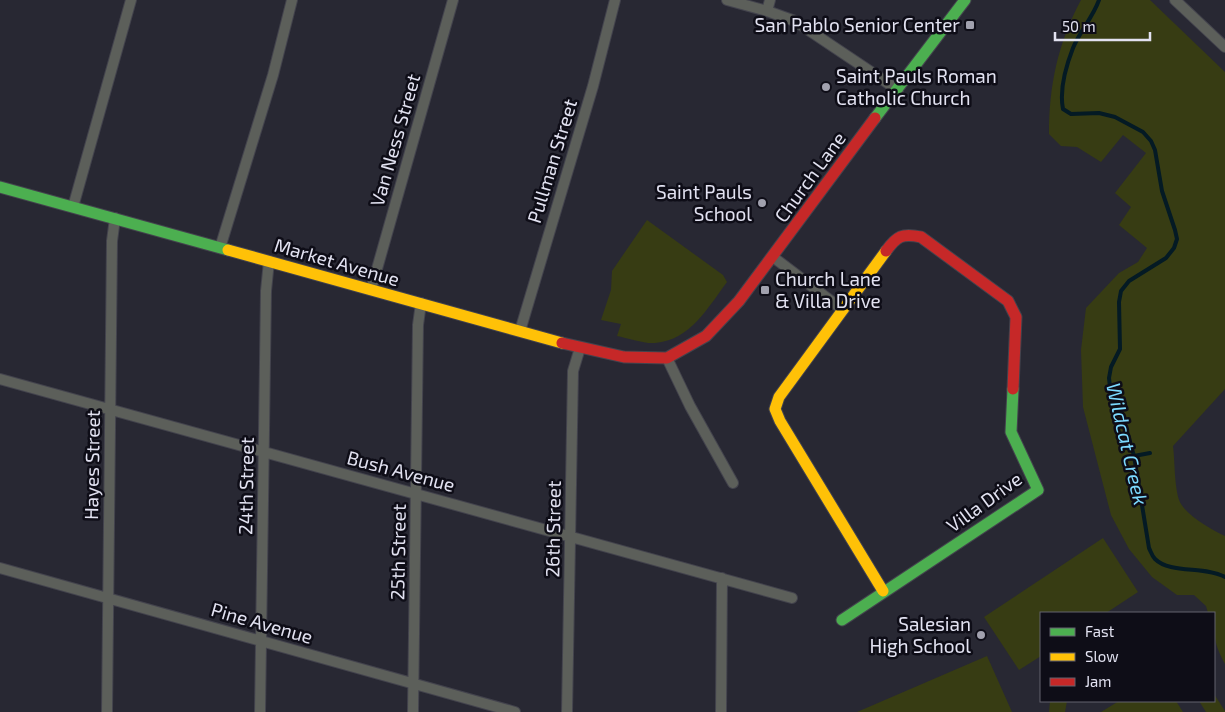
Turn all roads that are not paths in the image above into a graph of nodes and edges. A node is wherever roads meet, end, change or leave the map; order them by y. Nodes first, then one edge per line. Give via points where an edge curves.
1 (131, 0) edge
2 (292, 0) edge
3 (453, 0) edge
4 (614, 0) edge
5 (727, 0) edge
6 (770, 0) edge
7 (965, 0) edge
8 (1175, 0) edge
9 (767, 11) junction
10 (1225, 47) edge
11 (898, 90) junction
12 (0, 187) edge
13 (73, 207) junction
14 (115, 218) junction
15 (220, 248) junction
16 (773, 257) junction
17 (269, 261) junction
18 (371, 290) junction
19 (421, 304) junction
20 (842, 310) junction
21 (520, 331) junction
22 (580, 348) junction
23 (666, 358) junction
24 (0, 379) edge
25 (110, 410) junction
26 (264, 452) junction
27 (732, 482) dead end
28 (416, 494) junction
29 (570, 536) junction
30 (0, 568) edge
31 (722, 578) junction
32 (883, 591) junction
33 (108, 598) junction
34 (792, 598) dead end
35 (842, 620) dead end
36 (261, 641) junction
37 (414, 684) junction
38 (107, 712) edge
39 (260, 712) edge
40 (414, 712) edge
41 (515, 712) edge
42 (567, 712) edge
43 (720, 712) edge

1 - 13 street
2 - 15 street
3 - 18 street, Van Ness Street
4 - 21 street, Pullman Street via 593,86
5 - 9 street
6 - 9 street
7 - 11 street, Church Lane
8 - 10 street
9 - 11 street via 795,21
11 - 16 street, Church Lane
12 - 13 street, Market Avenue
13 - 14 street, Market Avenue
14 - 15 street, Market Avenue
14 - 25 street, Hayes Street
15 - 17 street, Market Avenue
16 - 20 street
16 - 23 street, Church Lane via 739,301 706,336
17 - 18 street, Market Avenue
17 - 26 street, 24th Street
18 - 19 street, Market Avenue
19 - 21 street, Market Avenue
19 - 28 street, 25th Street
20 - 32 street, Villa Drive via 779,397 775,409
20 - 32 street, Villa Drive via 895,239 908,234 921,237 1008,301 1016,317 1011,432 1038,490
21 - 22 street, Market Avenue
22 - 23 street, Market Avenue via 624,357
22 - 29 street, 26th Street via 573,371
23 - 27 street
24 - 25 street, Bush Avenue
25 - 26 street, Bush Avenue
25 - 33 street, Hayes Street
26 - 28 street, Bush Avenue
26 - 36 street, 24th Street
28 - 29 street, Bush Avenue
28 - 37 street, 25th Street
29 - 31 street, Bush Avenue
29 - 42 street, 26th Street
30 - 33 street, Pine Avenue
31 - 34 street, Bush Avenue
31 - 43 street
32 - 35 street
33 - 36 street, Pine Avenue
33 - 38 street, Hayes Street
36 - 37 street, Pine Avenue
36 - 39 street, 24th Street
37 - 40 street, 25th Street
37 - 41 street, Pine Avenue

